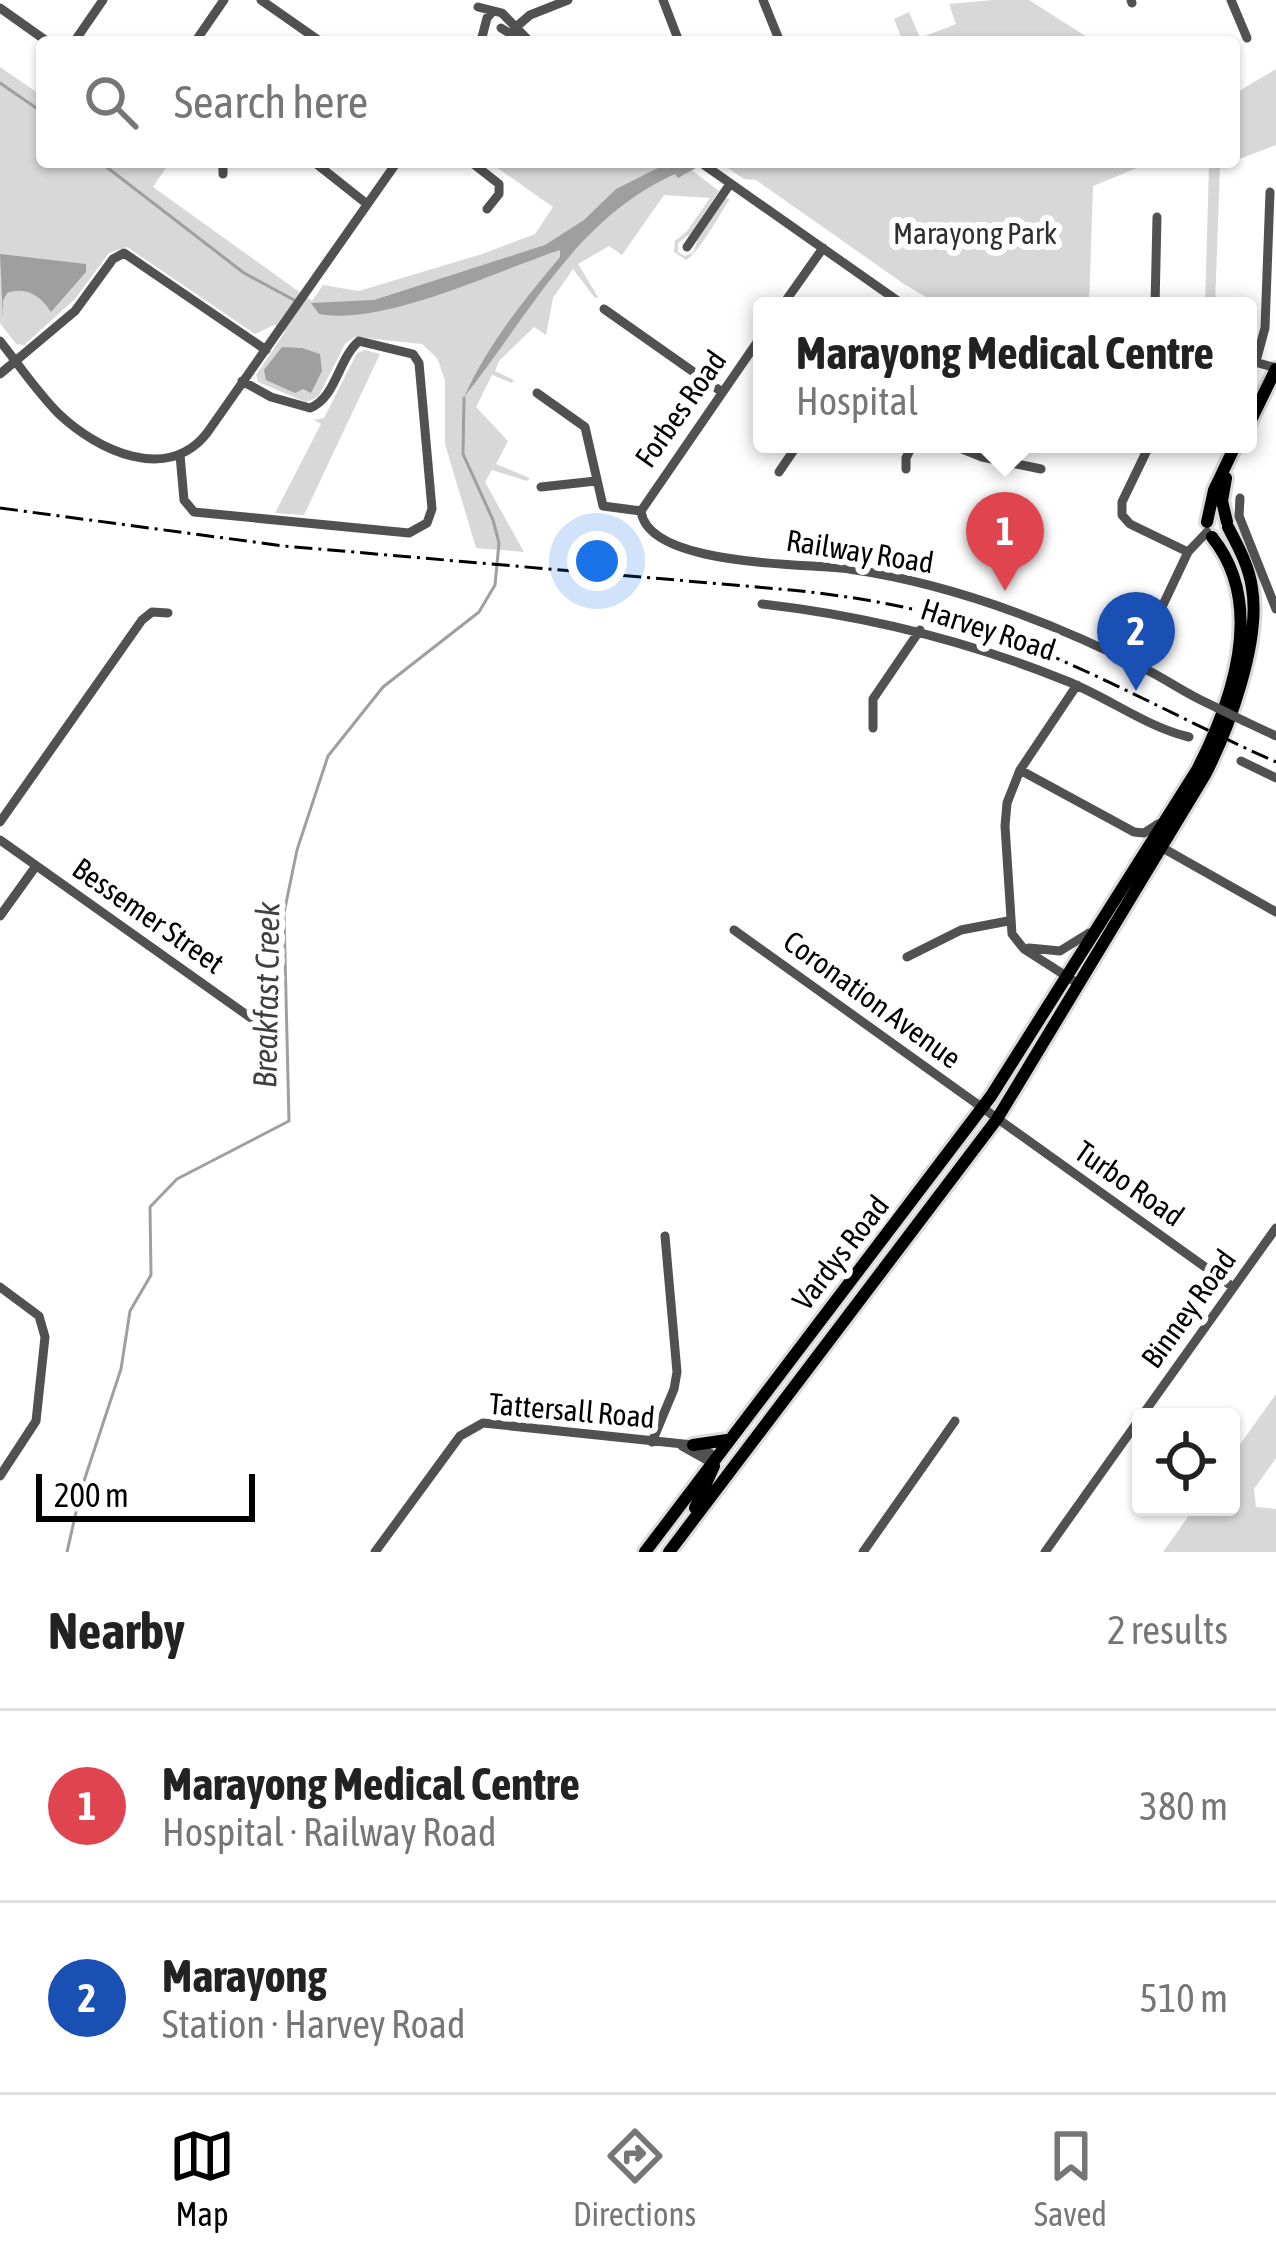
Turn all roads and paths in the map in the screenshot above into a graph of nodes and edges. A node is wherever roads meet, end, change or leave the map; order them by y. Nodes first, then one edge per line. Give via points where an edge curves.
1 (103, 0) edge
2 (224, 0) edge
3 (261, 0) edge
4 (568, 0) edge
5 (663, 0) edge
6 (763, 0) edge
7 (1231, 0) edge
8 (473, 3) edge
9 (0, 8) edge
10 (495, 22) junction
11 (516, 27) junction
12 (40, 36) edge
13 (78, 36) edge
14 (199, 36) edge
15 (312, 36) edge
16 (485, 36) edge
17 (517, 36) edge
18 (523, 36) edge
19 (677, 36) edge
20 (778, 36) edge
21 (1246, 38) dead end
22 (322, 168) edge
23 (393, 168) edge
24 (479, 168) edge
25 (709, 168) edge
26 (730, 184) junction
27 (1270, 192) dead end
28 (367, 204) junction
29 (488, 209) dead end
30 (1157, 217) dead end
31 (1272, 227) edge
32 (687, 247) dead end
33 (823, 248) junction
34 (788, 297) edge
35 (892, 297) edge
36 (1155, 297) edge
37 (604, 309) dead end
38 (0, 341) edge
39 (753, 348) edge
40 (1257, 348) edge
41 (266, 350) junction
42 (16, 361) junction
43 (1276, 368) edge
44 (0, 374) edge
45 (242, 381) junction
46 (722, 392) junction
47 (537, 393) dead end
48 (1270, 396) edge
49 (792, 453) edge
50 (908, 453) edge
51 (972, 453) edge
52 (1146, 453) edge
53 (1234, 453) edge
54 (1236, 453) edge
55 (180, 455) junction
56 (906, 469) dead end
57 (1041, 469) dead end
58 (779, 472) dead end
59 (596, 481) junction
60 (541, 488) dead end
61 (1240, 497) dead end
62 (640, 511) junction
63 (1227, 525) junction
64 (1209, 530) junction
65 (1188, 552) junction
66 (762, 604) dead end
67 (1276, 609) edge
68 (168, 613) dead end
69 (920, 630) junction
70 (1135, 664) junction
71 (1077, 685) junction
72 (873, 728) dead end
73 (1276, 736) edge
74 (1189, 737) dead end
75 (1241, 761) dead end
76 (1020, 770) junction
77 (1276, 778) edge
78 (1169, 814) junction
79 (0, 822) edge
80 (0, 840) edge
81 (1161, 847) junction
82 (36, 866) junction
83 (1132, 869) junction
84 (1276, 912) edge
85 (0, 916) edge
86 (1102, 918) junction
87 (1008, 921) junction
88 (734, 930) dead end
89 (1018, 943) junction
90 (907, 957) dead end
91 (1072, 980) junction
92 (268, 1030) dead end
93 (982, 1108) junction
94 (998, 1119) junction
95 (1276, 1228) edge
96 (665, 1236) dead end
97 (0, 1287) edge
98 (1233, 1287) junction
99 (1147, 1408) edge
100 (955, 1421) dead end
101 (759, 1430) junction
102 (1132, 1430) edge
103 (728, 1439) junction
104 (652, 1442) junction
105 (688, 1445) junction
106 (713, 1459) junction
107 (0, 1476) edge
108 (673, 1548) edge
109 (375, 1552) edge
110 (645, 1552) edge
111 (863, 1552) edge
112 (1046, 1552) edge

1 - 13 street
2 - 14 street
3 - 15 street
4 - 11 street
5 - 19 street
6 - 20 street
7 - 21 street
8 - 10 street
9 - 12 street
10 - 11 street
10 - 16 street
10 - 17 street
11 - 18 street
22 - 28 street
23 - 28 street
24 - 29 street via 499,184
25 - 26 street
26 - 32 street
26 - 33 street
27 - 31 street
28 - 41 street
30 - 36 street
31 - 40 street
33 - 34 street
33 - 35 street
37 - 46 street
38 - 42 street
39 - 46 street, Forbes Road
41 - 42 street via 124,253
41 - 45 street
42 - 44 street
42 - 55 street via 87,436 142,458
43 - 48 main road
45 - 55 street via 200,441
45 - 55 street via 310,408 323,401 359,341 413,354 432,509 427,523 409,532 198,513 184,500
46 - 62 street, Forbes Road
47 - 59 street via 585,428
49 - 58 street
50 - 56 street
51 - 57 street
52 - 65 street via 1122,514
53 - 64 main road via 1214,490
54 - 63 main road via 1222,493
59 - 60 street
59 - 62 street, Railway Road via 603,506
61 - 67 street via 1239,517
62 - 70 street, Railway Road via 647,527 684,551 936,587
63 - 64 main road via 1219,516
63 - 81 main road, Vardys Road via 1252,587 1251,631 1220,743
64 - 65 street
64 - 78 main road, Vardys Road via 1237,579 1243,622 1217,727
65 - 70 street
66 - 69 street, Harvey Road
68 - 79 street via 142,620
69 - 71 street, Harvey Road
69 - 72 street via 873,699
70 - 73 street, Railway Road, bridge
71 - 74 street, Harvey Road
71 - 76 street
75 - 77 street
76 - 78 street via 1120,825 1146,832
76 - 87 street via 1006,814
78 - 81 main road, Vardys Road
78 - 83 main road, Vardys Road
80 - 82 street, Bessemer Street
81 - 83 main road, Vardys Road
81 - 84 street
81 - 91 main road, Vardys Road
82 - 85 street
82 - 92 street, Bessemer Street
83 - 86 main road, Vardys Road
86 - 89 street via 1068,949
86 - 91 main road, Vardys Road
87 - 89 street
87 - 90 street via 961,930
88 - 93 street, Coronation Avenue
89 - 91 street
91 - 93 main road, Vardys Road
91 - 94 main road, Vardys Road
93 - 94 street, Coronation Avenue
93 - 103 main road, Vardys Road
94 - 98 street, Turbo Road
94 - 101 main road, Vardys Road
95 - 98 street, Binney Road
96 - 104 street via 677,1372
97 - 107 street via 39,1316 45,1337 36,1421
98 - 99 street, Binney Road
100 - 111 street
101 - 106 main road
101 - 108 main road, Vardys Road
102 - 112 street, Binney Road
103 - 105 main road
103 - 106 main road, Vardys Road
104 - 105 street, Tattersall Road
104 - 109 street, Tattersall Road via 499,1423 472,1427
105 - 106 street, Tattersall Road
106 - 108 main road
106 - 110 main road, Vardys Road

